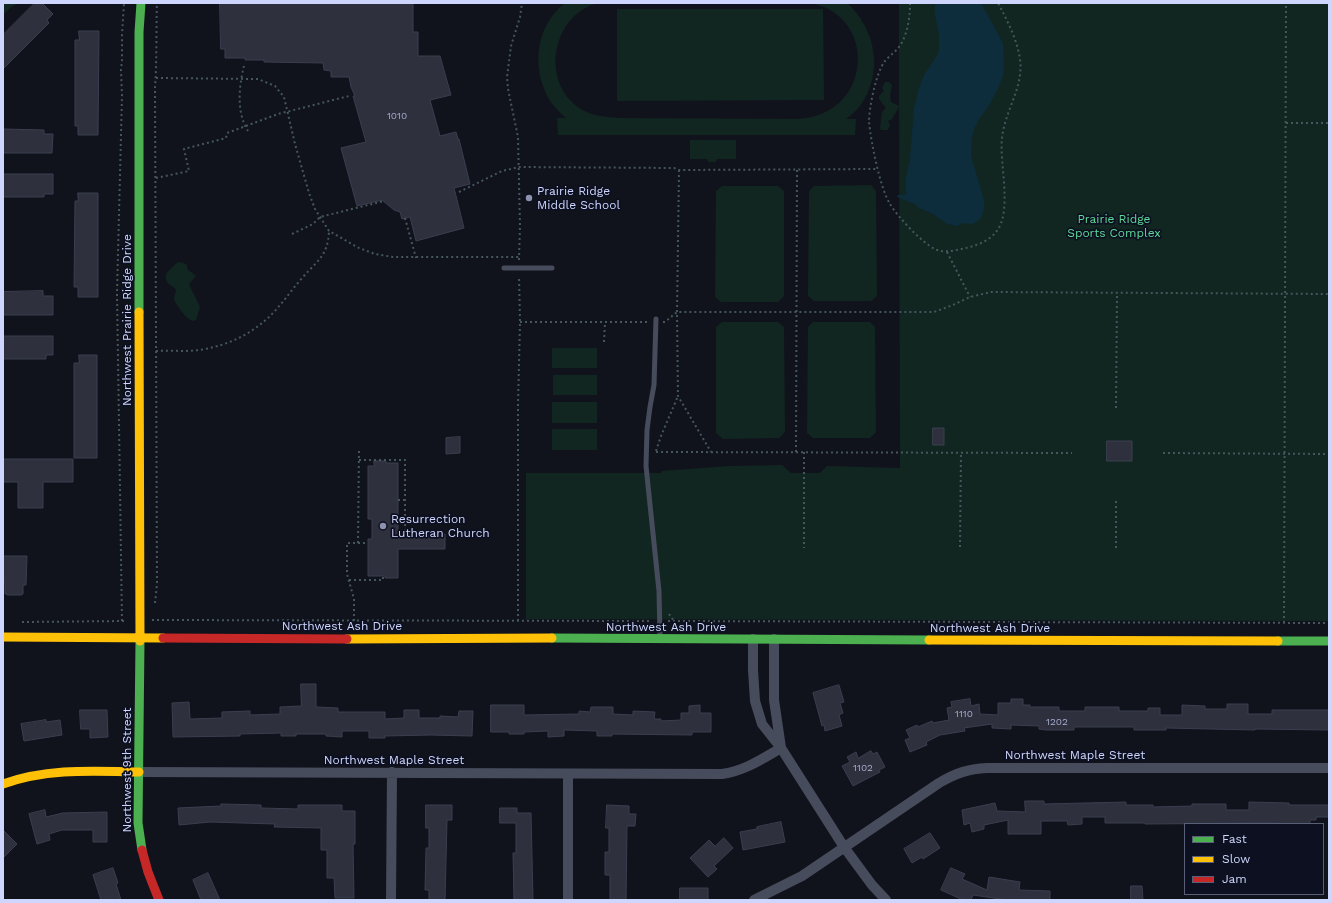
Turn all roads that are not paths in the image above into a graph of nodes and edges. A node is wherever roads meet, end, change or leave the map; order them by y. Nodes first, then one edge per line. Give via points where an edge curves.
1 (141, 3) edge
2 (504, 268) dead end
3 (552, 268) dead end
4 (656, 321) road end
5 (3, 637) edge
6 (139, 637) junction
7 (660, 639) junction
8 (753, 639) junction
9 (774, 639) junction
10 (1329, 641) edge
11 (782, 748) junction
12 (1329, 768) edge
13 (139, 772) junction
14 (392, 772) junction
15 (568, 774) junction
16 (3, 784) edge
17 (844, 847) junction
18 (159, 900) edge
19 (391, 900) edge
20 (568, 900) edge
21 (754, 900) edge
22 (886, 900) edge

1 - 6 street, Northwest Prairie Ridge Drive
2 - 3 lane
4 - 7 lane via 654,385 647,430 646,466 659,592
5 - 6 street, Northwest Ash Drive
6 - 7 street, Northwest Ash Drive
6 - 13 street, Northwest 9th Street
7 - 8 street, Northwest Ash Drive
8 - 9 street, Northwest Ash Drive
8 - 11 street via 755,701 762,724
9 - 10 street, Northwest Ash Drive
9 - 11 street via 774,700
11 - 15 street, Northwest Maple Street via 744,769 731,773
11 - 17 street
12 - 17 street, Northwest Maple Street via 971,769 939,782
13 - 14 street, Northwest Maple Street
13 - 16 street, Northwest Maple Street via 50,773
13 - 18 street, Northwest 9th Street via 140,840 148,875
14 - 15 street, Northwest Maple Street
14 - 19 street
15 - 20 street
17 - 21 street, Northwest Maple Street via 802,876
17 - 22 street

